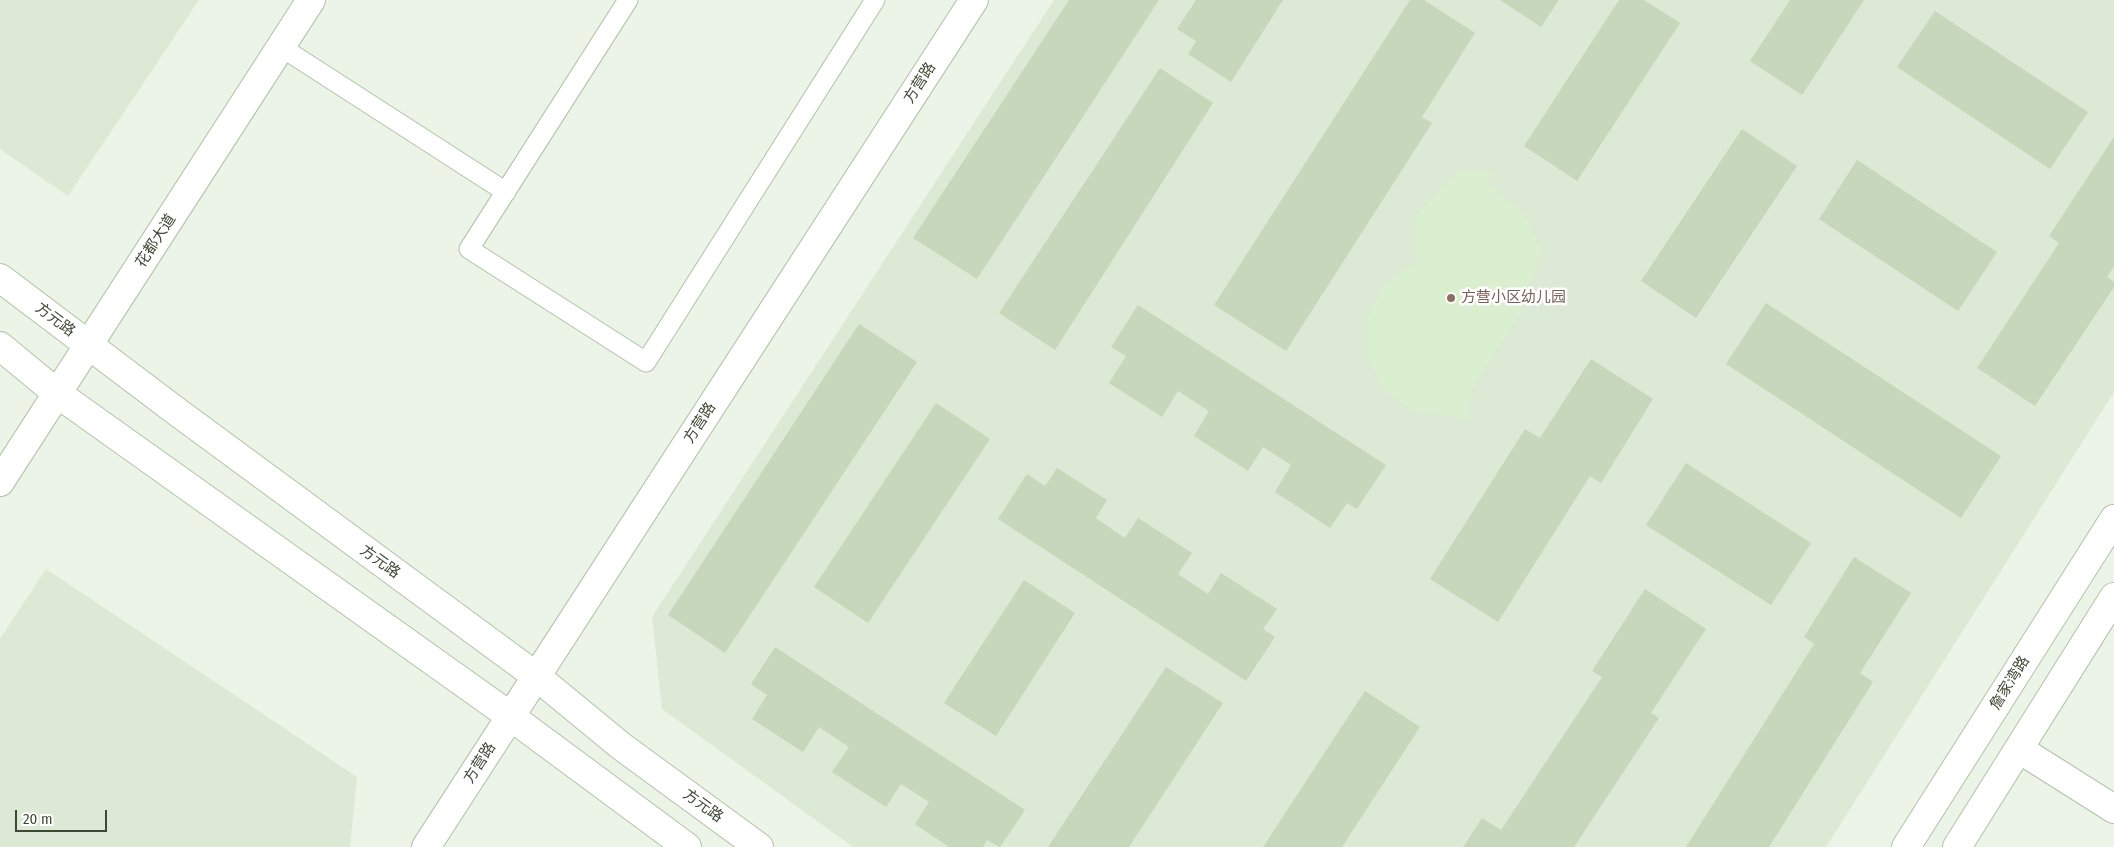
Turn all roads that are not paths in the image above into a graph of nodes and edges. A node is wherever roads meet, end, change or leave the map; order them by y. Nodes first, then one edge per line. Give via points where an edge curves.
1 (311, 0) edge
2 (628, 0) edge
3 (875, 0) edge
4 (974, 0) edge
5 (281, 47) junction
6 (506, 192) junction
7 (0, 278) edge
8 (0, 346) edge
9 (89, 346) junction
10 (58, 394) junction
11 (0, 482) edge
12 (2114, 519) edge
13 (2114, 597) edge
14 (536, 676) junction
15 (510, 716) junction
16 (2019, 749) junction
17 (2114, 809) edge
18 (426, 847) edge
19 (687, 847) edge
20 (758, 847) edge
21 (1906, 847) edge
22 (1957, 847) edge

1 - 5 street, 花都大道
2 - 6 lane
3 - 6 lane via 646,362 469,249
4 - 14 street, 方营路
5 - 6 lane
5 - 9 street, 花都大道
7 - 9 street, 方元路
8 - 10 street
9 - 10 street, 花都大道
9 - 14 street, 方元路
10 - 11 street, 花都大道
10 - 15 street
12 - 21 street, 詹家湾路
13 - 16 street
14 - 15 street, 方营路
14 - 20 street, 方元路 via 621,746
15 - 18 street, 方营路
15 - 19 street
16 - 17 street
16 - 22 street

